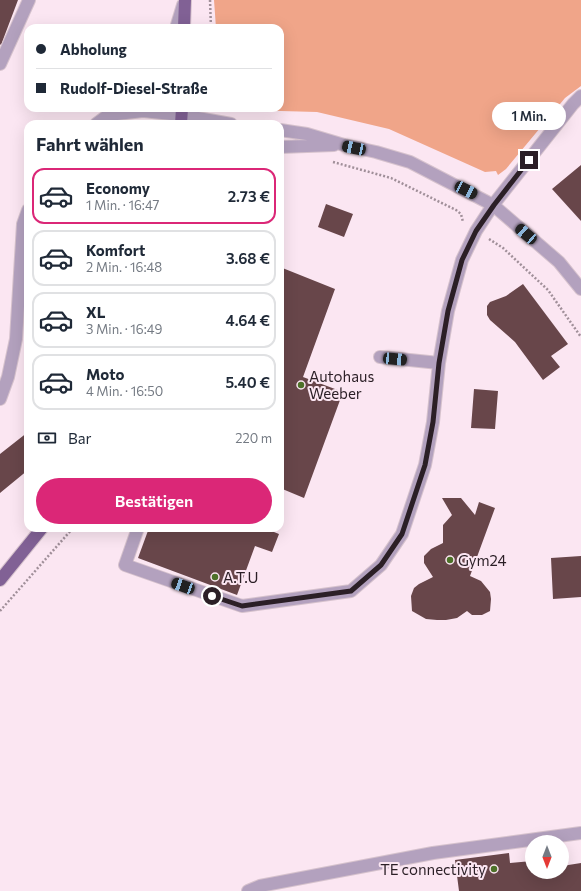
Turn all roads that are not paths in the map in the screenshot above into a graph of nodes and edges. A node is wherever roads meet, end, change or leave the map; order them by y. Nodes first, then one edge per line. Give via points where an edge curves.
1 (30, 0) edge
2 (185, 0) edge
3 (177, 24) edge
4 (184, 24) edge
5 (0, 64) edge
6 (581, 96) edge
7 (112, 112) edge
8 (181, 116) edge
9 (101, 120) edge
10 (206, 120) edge
11 (284, 131) edge
12 (344, 145) junction
13 (284, 147) edge
14 (494, 205) junction
15 (24, 221) edge
16 (581, 289) edge
17 (380, 358) dead end
18 (439, 363) junction
19 (4, 376) edge
20 (0, 399) edge
21 (39, 532) edge
22 (137, 532) edge
23 (0, 580) edge
24 (581, 833) edge
25 (248, 891) edge

1 - 5 street
2 - 3 street
2 - 4 main road
6 - 14 street
7 - 8 street
7 - 9 street
8 - 10 street
11 - 12 street via 307,134
12 - 13 street
12 - 14 street via 410,162
14 - 16 street via 559,262
14 - 18 street via 476,231 462,260 450,304
15 - 19 street via 16,339
17 - 18 street
18 - 22 street via 433,422 425,465 402,534 381,565 351,591 242,606 125,565
19 - 20 street
21 - 23 main road
24 - 25 street via 433,853 260,886

